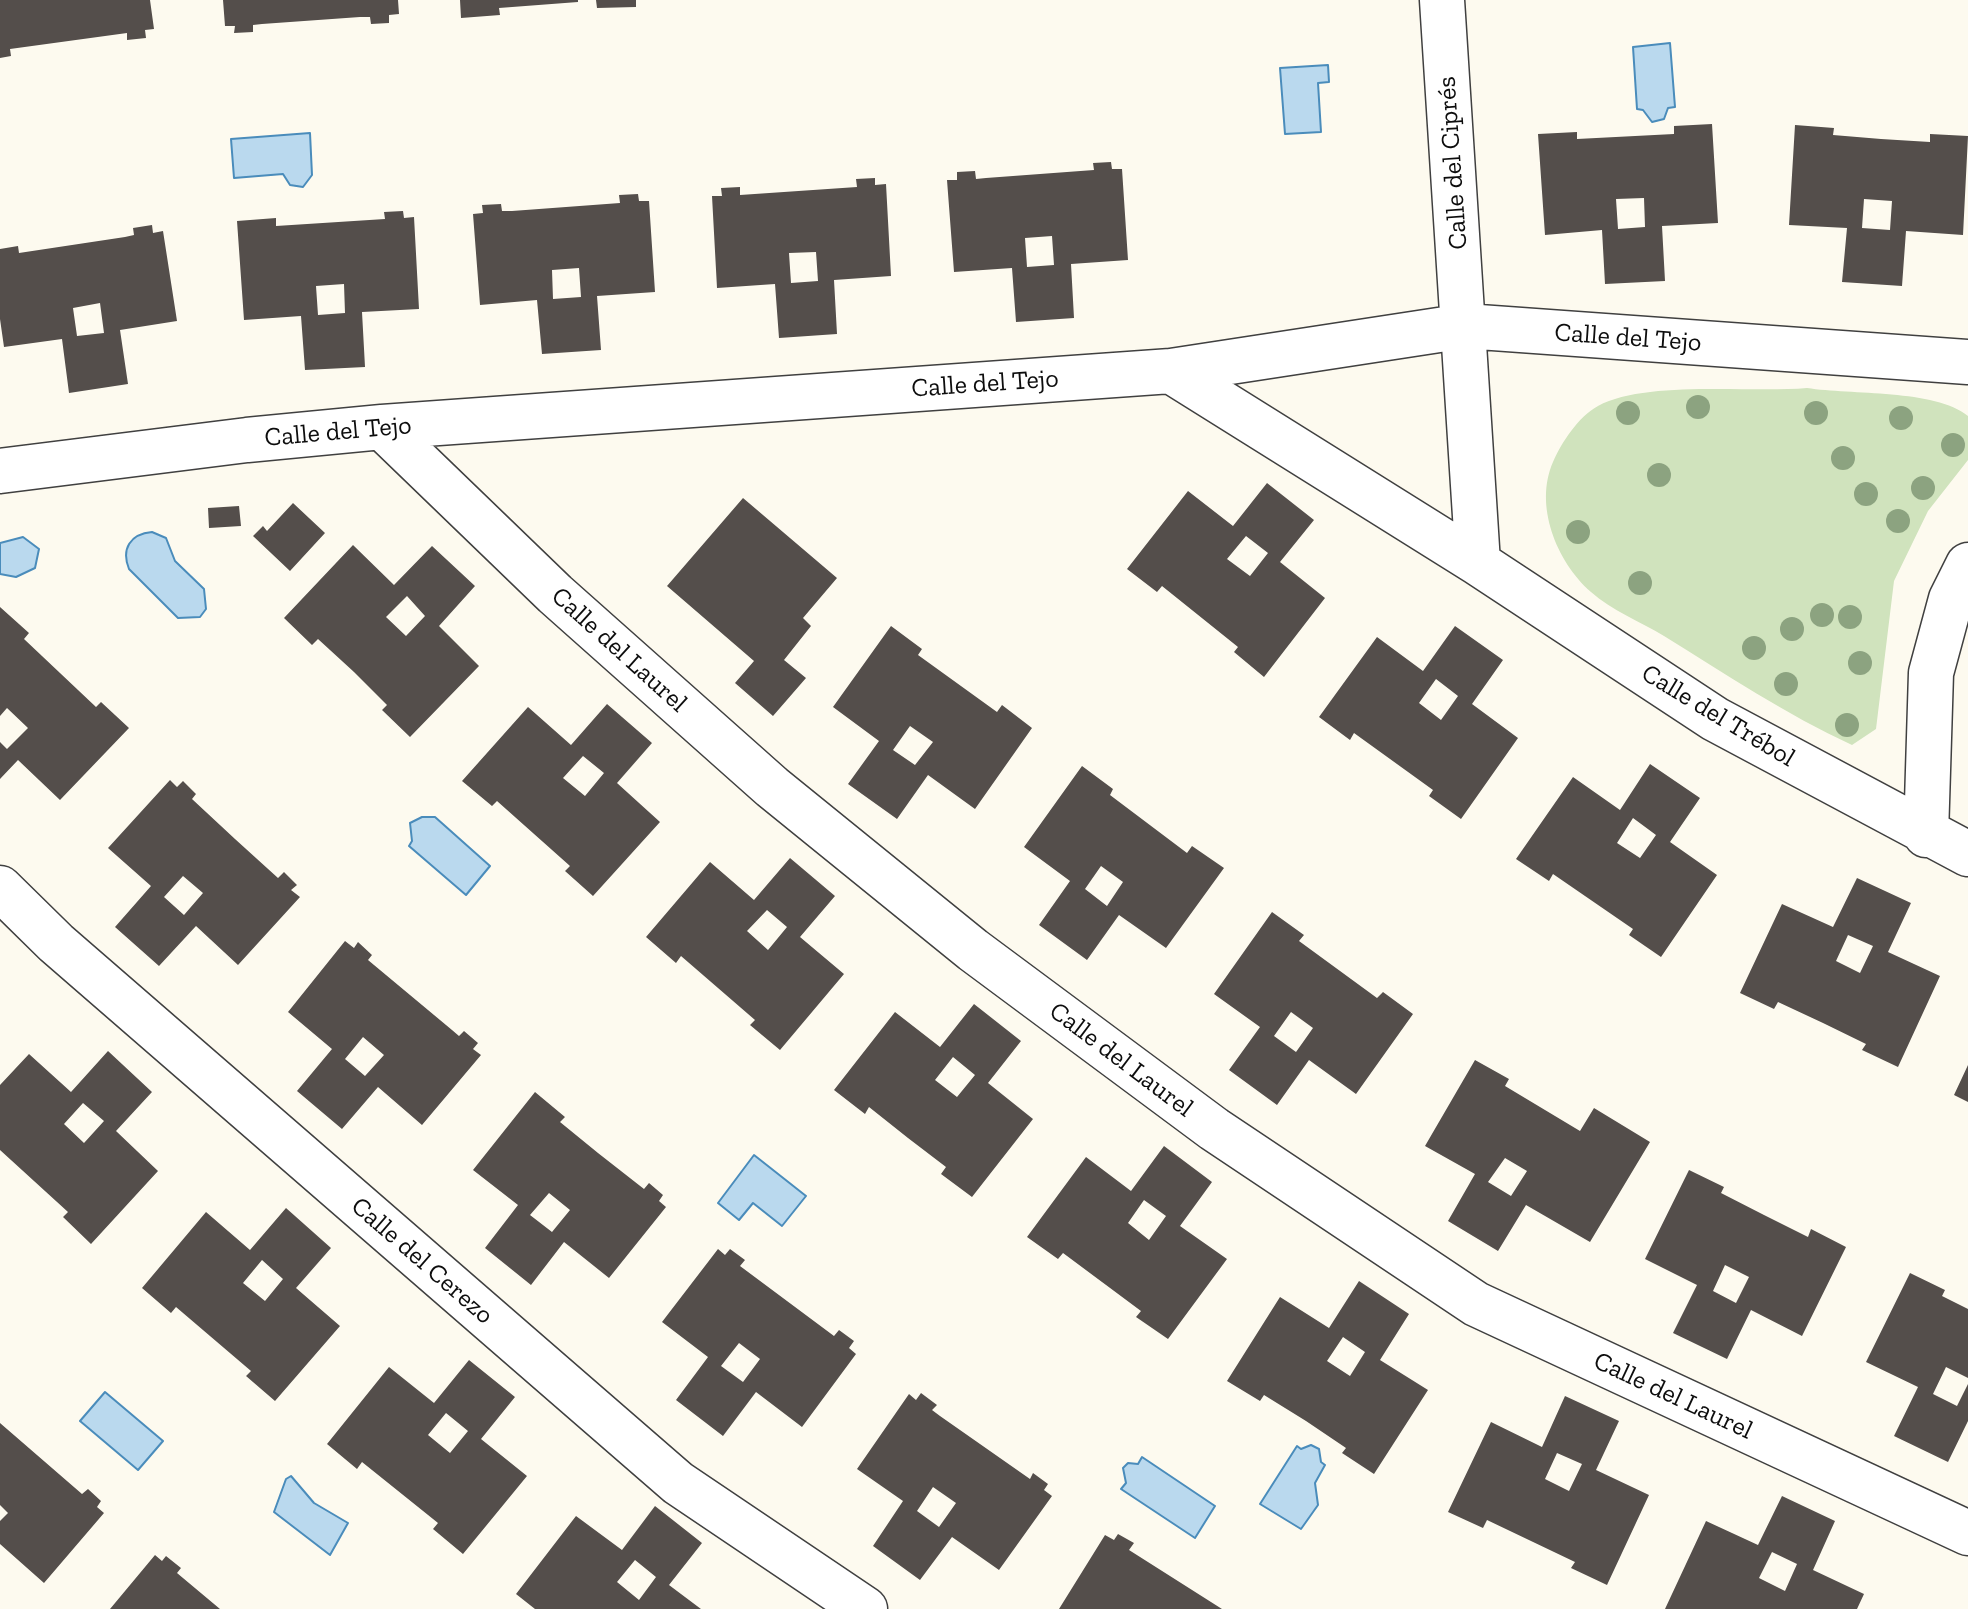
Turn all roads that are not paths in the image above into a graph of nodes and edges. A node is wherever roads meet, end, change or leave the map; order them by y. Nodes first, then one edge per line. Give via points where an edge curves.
1 (1442, 0) edge
2 (1465, 326) junction
3 (1968, 362) edge
4 (1171, 371) junction
5 (382, 427) junction
6 (0, 471) edge
7 (1478, 563) junction
8 (1968, 565) edge
9 (1926, 835) junction
10 (1968, 854) edge
11 (0, 888) edge
12 (1968, 1533) edge
13 (865, 1609) edge

1 - 2 street, Calle del Ciprés
2 - 3 street, Calle del Tejo
2 - 4 street, Calle del Tejo
2 - 7 street
4 - 5 street, Calle del Tejo
4 - 7 street, Calle del Trébol
5 - 6 street, Calle del Tejo
5 - 12 street, Calle del Laurel via 555,594 772,787 973,950 1214,1129 1476,1304
7 - 9 street, Calle del Trébol via 1715,719
8 - 9 street via 1951,599 1931,673
9 - 10 street, Calle del Trébol
11 - 13 street, Calle del Cerezo via 56,943 678,1483

